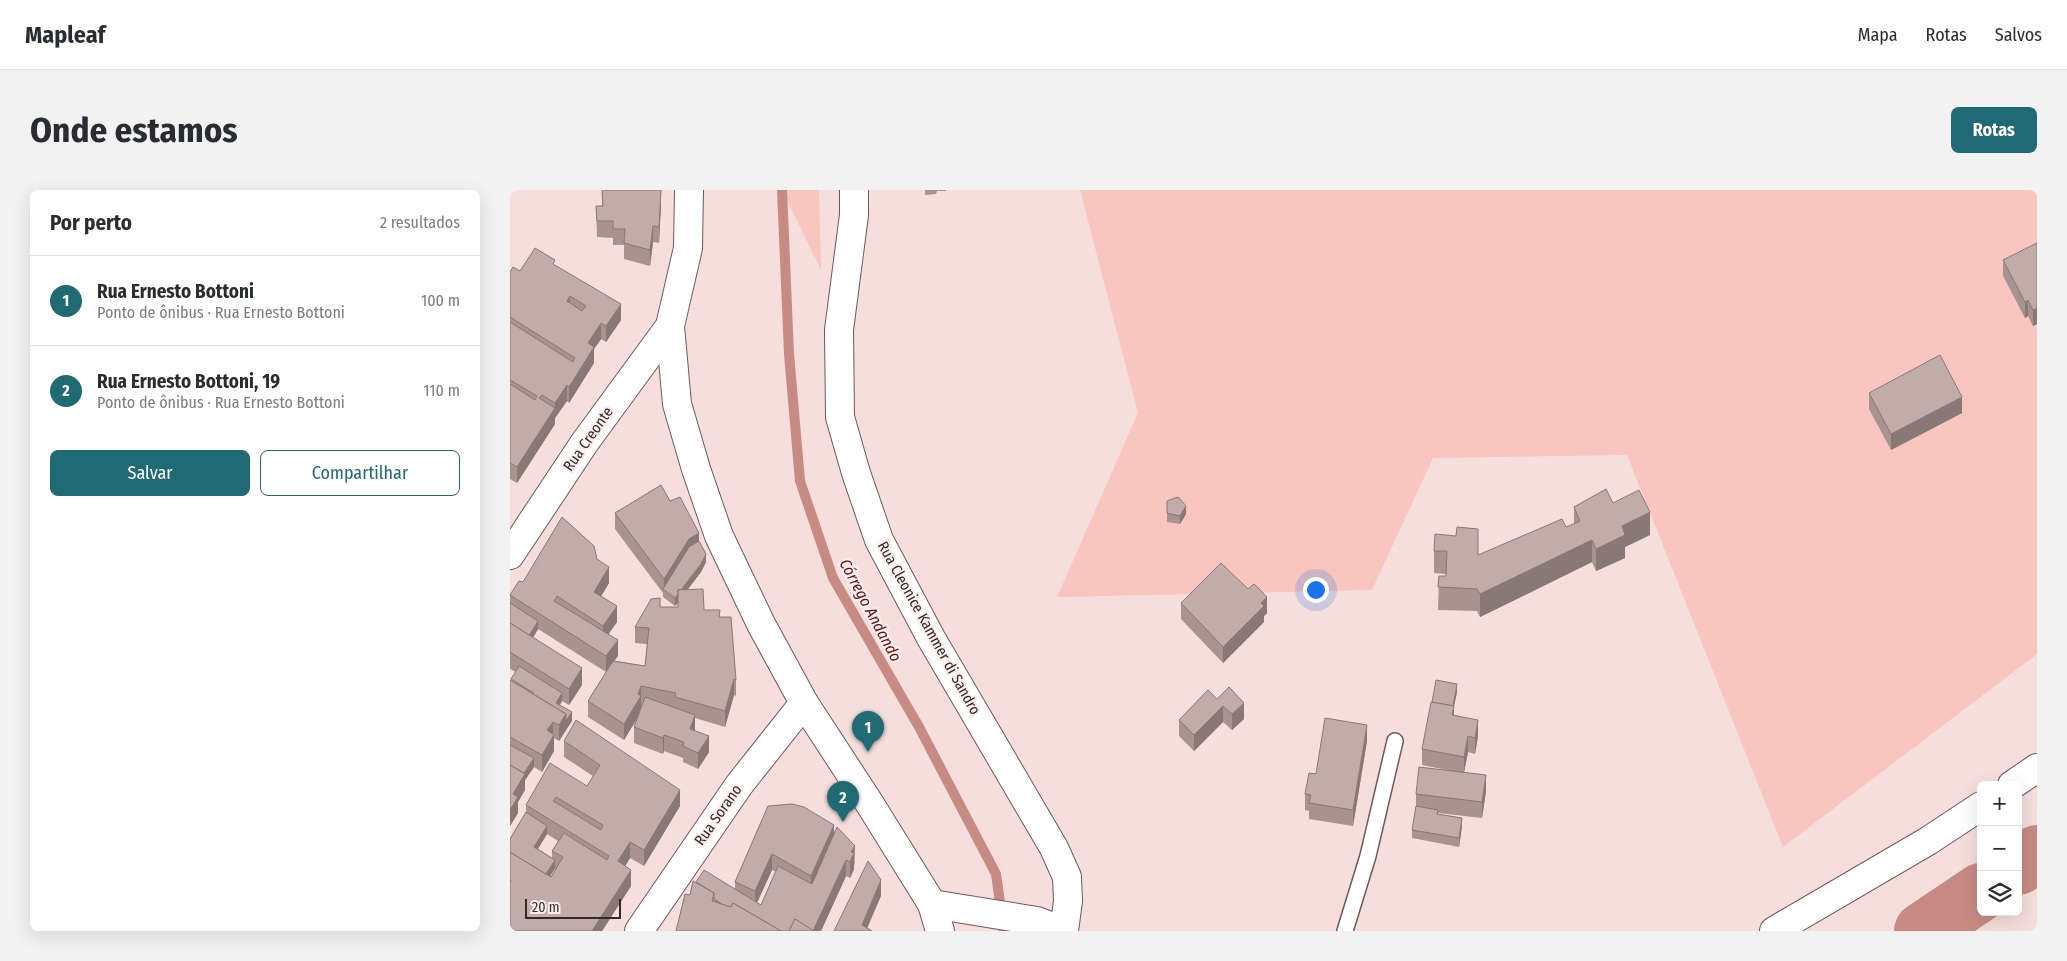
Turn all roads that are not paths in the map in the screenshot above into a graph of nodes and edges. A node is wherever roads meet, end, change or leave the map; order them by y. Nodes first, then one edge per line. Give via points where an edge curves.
1 (690, 190) edge
2 (854, 190) edge
3 (670, 326) junction
4 (510, 555) edge
5 (804, 703) junction
6 (1395, 741) dead end
7 (2037, 768) edge
8 (2018, 781) edge
9 (1977, 809) edge
10 (932, 904) junction
11 (639, 931) edge
12 (940, 931) edge
13 (1064, 931) edge
14 (1345, 931) edge
15 (1774, 931) edge

1 - 3 street via 688,248
2 - 13 street, Rua Cleonice Kammer di Sandro via 854,215 838,330 840,417 879,540 931,638 1054,848 1066,877 1068,901
3 - 4 street, Rua Creonte via 585,442
3 - 5 street via 677,404 719,536
5 - 10 street
5 - 11 street, Rua Sorano via 739,784
6 - 14 lane via 1368,856
7 - 8 street
9 - 15 street
10 - 12 street
10 - 13 street via 1037,921

